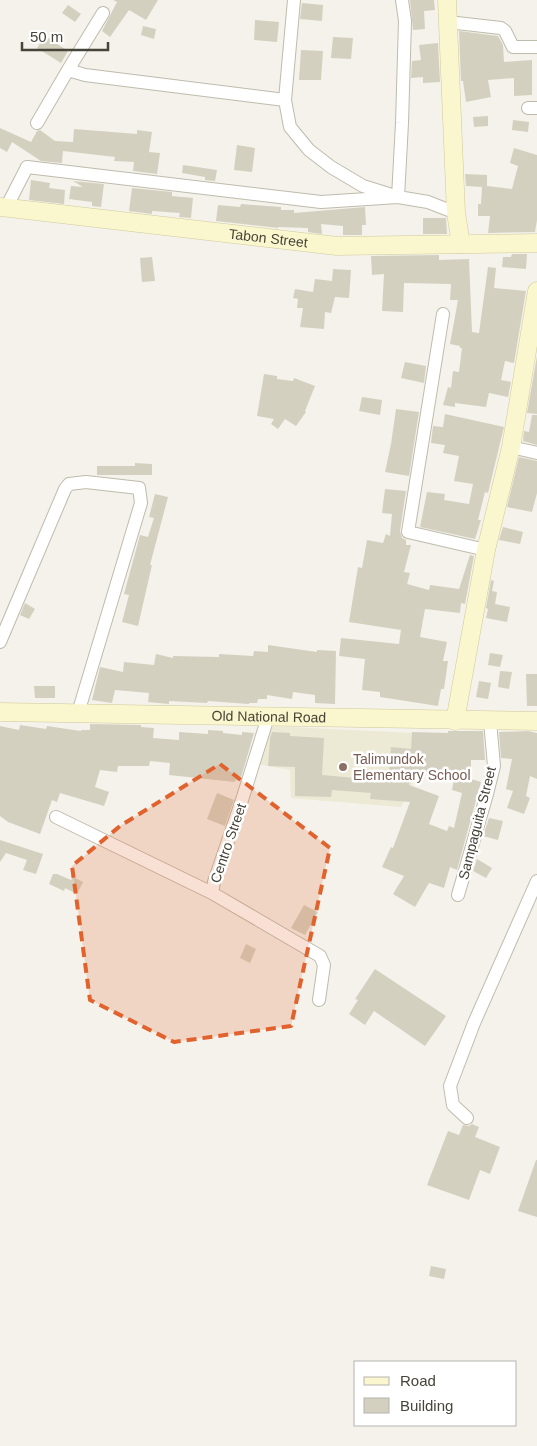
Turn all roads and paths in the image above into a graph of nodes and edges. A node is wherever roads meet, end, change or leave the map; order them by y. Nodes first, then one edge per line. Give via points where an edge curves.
1 (294, 0) edge
2 (402, 0) edge
3 (447, 0) edge
4 (103, 13) dead end
5 (448, 22) junction
6 (537, 47) edge
7 (68, 70) junction
8 (285, 100) junction
9 (36, 124) dead end
10 (398, 197) junction
11 (3, 207) edge
12 (456, 213) junction
13 (537, 243) edge
14 (461, 244) junction
15 (537, 290) edge
16 (443, 314) dead end
17 (511, 447) junction
18 (537, 454) edge
19 (486, 550) junction
20 (0, 642) edge
21 (0, 712) edge
22 (78, 714) junction
23 (268, 717) junction
24 (455, 721) junction
25 (490, 721) junction
26 (537, 721) edge
27 (56, 817) dead end
28 (537, 881) edge
29 (212, 893) junction
30 (458, 895) dead end
31 (319, 1000) dead end
32 (467, 1118) dead end

1 - 8 street
2 - 10 street
3 - 5 street
4 - 7 street
5 - 6 street via 501,28 513,47
5 - 12 street
7 - 8 street via 85,76
7 - 9 street
8 - 10 street via 290,127 309,150 363,186
10 - 11 street via 321,202 27,168
10 - 12 street via 428,202
11 - 14 street, Tabon Street via 336,246
12 - 14 street
13 - 14 street, Tabon Street
15 - 17 street
16 - 19 street via 408,532
17 - 18 street
17 - 19 street
19 - 24 street
20 - 22 street via 69,484 86,482 140,488 141,503
21 - 22 street, Old National Road
22 - 23 street, Old National Road
23 - 24 street, Old National Road
23 - 29 street, Centro Street
24 - 25 street, Old National Road
25 - 26 street, Old National Road
25 - 30 street, Sampaguita Street via 494,766
27 - 29 street
28 - 32 street via 474,1023 450,1086 453,1105
29 - 31 street, Centro Street via 320,956 324,965

